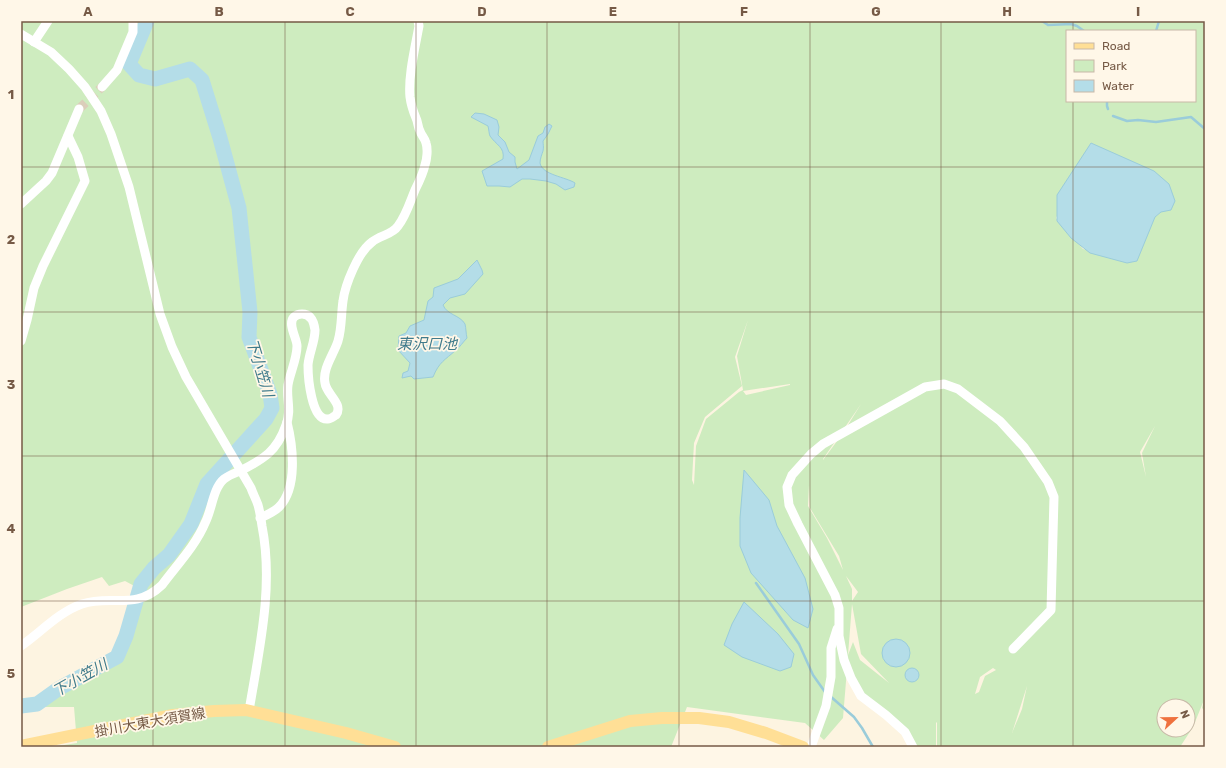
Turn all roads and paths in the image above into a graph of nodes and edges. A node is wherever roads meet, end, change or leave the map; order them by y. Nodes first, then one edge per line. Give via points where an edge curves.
1 (48, 21) edge
2 (133, 21) edge
3 (418, 21) edge
4 (21, 34) edge
5 (34, 42) junction
6 (102, 87) tunnel mouth
7 (79, 109) tunnel mouth
8 (68, 136) junction
9 (21, 204) edge
10 (21, 341) edge
11 (287, 422) junction
12 (260, 518) junction
13 (839, 623) junction
14 (21, 646) edge
15 (1013, 649) dead end
16 (249, 711) junction
17 (21, 746) edge
18 (395, 747) edge
19 (548, 747) edge
20 (803, 747) edge
21 (811, 747) edge
22 (913, 747) edge

1 - 5 street
2 - 6 street via 133,32 117,70
3 - 11 street via 410,87 412,108 426,144 426,164 405,216 394,231 372,241 366,247 344,291 338,342 324,378 326,390 338,404 335,415 331,418 321,417 310,389 308,362 315,335 313,322 306,314 293,318 291,323 297,348 288,387
4 - 5 street
5 - 12 street via 69,69 101,111 129,187 160,314 172,347 186,377 251,488
7 - 8 street
8 - 9 street via 52,173
8 - 10 street via 85,181 34,288
11 - 12 street via 292,472 290,489 274,512
11 - 14 street via 272,451 256,463 224,479 217,487 200,534 154,592 129,601 81,604 66,612
12 - 16 street via 266,556 266,589 264,618
13 - 15 street via 839,608 835,595 789,505 787,487 792,475 810,454 823,444 925,387 944,384 958,389 1000,421 1024,446 1048,482 1054,497 1051,610
13 - 21 street via 831,648 831,677 826,706
13 - 22 street via 844,660 851,678 862,696 905,732
16 - 17 main road, 掛川大東大須賀線 via 214,711 173,716
16 - 18 main road, 掛川大東大須賀線
19 - 20 main road via 630,721 662,718 698,718 729,722

